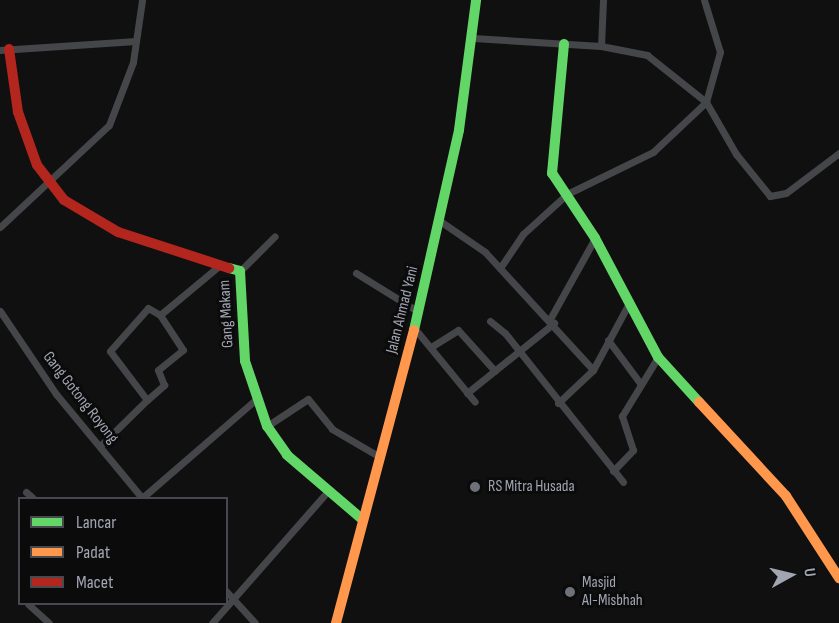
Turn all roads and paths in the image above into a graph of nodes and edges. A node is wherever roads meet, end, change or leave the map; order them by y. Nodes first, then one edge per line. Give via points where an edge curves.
1 (142, 0) edge
2 (476, 0) edge
3 (603, 0) edge
4 (704, 0) edge
5 (472, 38) junction
6 (136, 41) junction
7 (564, 44) junction
8 (601, 46) junction
9 (5, 50) edge
10 (706, 102) junction
11 (839, 153) edge
12 (50, 185) junction
13 (567, 194) junction
14 (440, 221) junction
15 (0, 227) edge
16 (275, 236) dead end
17 (595, 238) junction
18 (220, 265) junction
19 (500, 268) junction
20 (240, 271) junction
21 (356, 273) dead end
22 (628, 305) junction
23 (0, 311) edge
24 (419, 312) junction
25 (160, 315) junction
26 (490, 321) dead end
27 (552, 321) junction
28 (414, 329) junction
29 (608, 340) junction
30 (431, 347) junction
31 (518, 355) junction
32 (658, 357) junction
33 (592, 370) junction
34 (495, 372) junction
35 (640, 383) junction
36 (467, 393) junction
37 (147, 400) junction
38 (255, 400) junction
39 (475, 402) dead end
40 (558, 403) junction
41 (267, 426) junction
42 (100, 446) junction
43 (381, 457) junction
44 (613, 471) junction
45 (623, 482) dead end
46 (26, 492) dead end
47 (327, 492) junction
48 (32, 497) edge
49 (141, 497) edge
50 (143, 497) edge
51 (363, 520) junction
52 (839, 578) edge
53 (228, 593) edge
54 (235, 600) junction
55 (30, 605) edge
56 (48, 623) edge
57 (212, 623) edge
58 (255, 623) edge
59 (336, 623) edge

1 - 6 street
2 - 5 main road, Jalan Ahmad Yani
3 - 8 street
4 - 10 street via 720,52
5 - 7 street
5 - 14 main road, Jalan Ahmad Yani
6 - 9 street
6 - 12 street via 109,125
7 - 8 street
7 - 13 main road via 550,163
8 - 10 street via 647,56
9 - 12 main road via 18,112
10 - 11 street via 736,154 770,196 786,194
10 - 13 street via 653,152
12 - 15 street
12 - 18 main road, Gang Makam via 79,212 115,230
13 - 17 main road
13 - 19 street via 523,234
14 - 19 street
14 - 24 main road, Jalan Ahmad Yani
16 - 20 street
17 - 22 main road
17 - 27 street
18 - 20 main road, Gang Makam
18 - 25 street
19 - 27 street
20 - 38 main road, Gang Makam via 240,328
21 - 24 street
22 - 29 street
22 - 32 main road
23 - 42 street, Gang Gotong Royong via 56,394
24 - 28 main road, Jalan Ahmad Yani
25 - 37 street via 183,350 158,370 164,385
25 - 37 street via 148,308 109,354
26 - 31 street
27 - 31 street
27 - 33 street
28 - 30 street
28 - 43 main road, Jalan Ahmad Yani
29 - 33 street
29 - 35 street
30 - 34 street via 458,330
30 - 36 street
31 - 34 street
31 - 40 street
32 - 35 street
32 - 52 main road via 786,496
33 - 40 street
34 - 36 street
35 - 44 street via 621,421 633,450
36 - 39 street
37 - 42 street
38 - 41 main road, Gang Makam
38 - 50 street
40 - 44 street
41 - 43 street via 308,399 332,429
41 - 47 main road, Gang Makam via 287,455
42 - 49 street, Gang Gotong Royong
43 - 51 main road, Jalan Ahmad Yani
44 - 45 street
46 - 48 street
47 - 51 main road, Gang Makam
47 - 54 street
51 - 59 main road, Jalan Ahmad Yani
53 - 54 street
54 - 57 street
54 - 58 street
55 - 56 street

